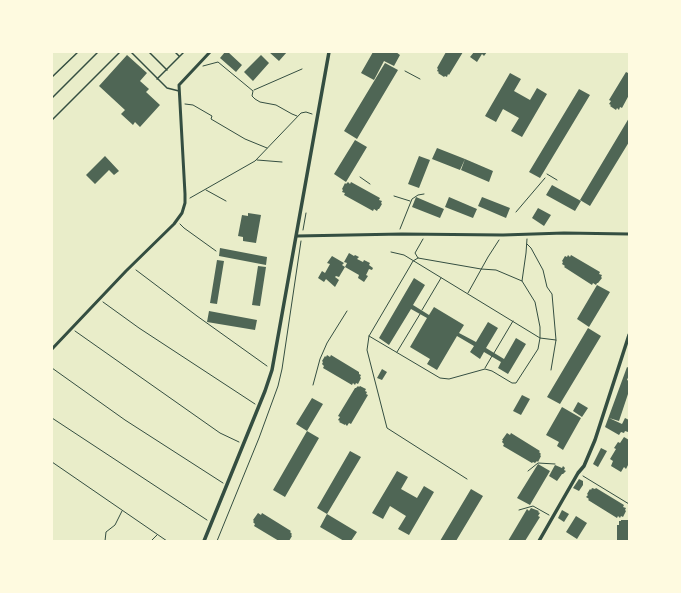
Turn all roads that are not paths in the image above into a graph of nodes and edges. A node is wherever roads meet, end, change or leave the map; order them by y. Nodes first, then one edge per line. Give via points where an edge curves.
1 (78, 52) edge
2 (98, 52) edge
3 (120, 52) edge
4 (130, 52) edge
5 (149, 52) edge
6 (175, 52) edge
7 (184, 52) edge
8 (210, 52) edge
9 (329, 52) edge
10 (180, 57) junction
11 (167, 70) junction
12 (52, 78) edge
13 (157, 80) junction
14 (179, 90) junction
15 (52, 98) edge
16 (52, 120) edge
17 (629, 234) edge
18 (297, 236) junction
19 (629, 335) edge
20 (52, 349) edge
21 (204, 541) edge
22 (538, 541) edge

1 - 12 lane
2 - 15 lane
3 - 16 lane
4 - 13 lane
5 - 11 lane
6 - 10 lane
7 - 10 lane
8 - 14 street via 183,80
9 - 18 street
10 - 11 lane
11 - 13 lane
13 - 14 lane via 167,88
14 - 20 street via 185,200 182,213
17 - 18 street
18 - 21 street via 272,370
19 - 22 street via 584,466

